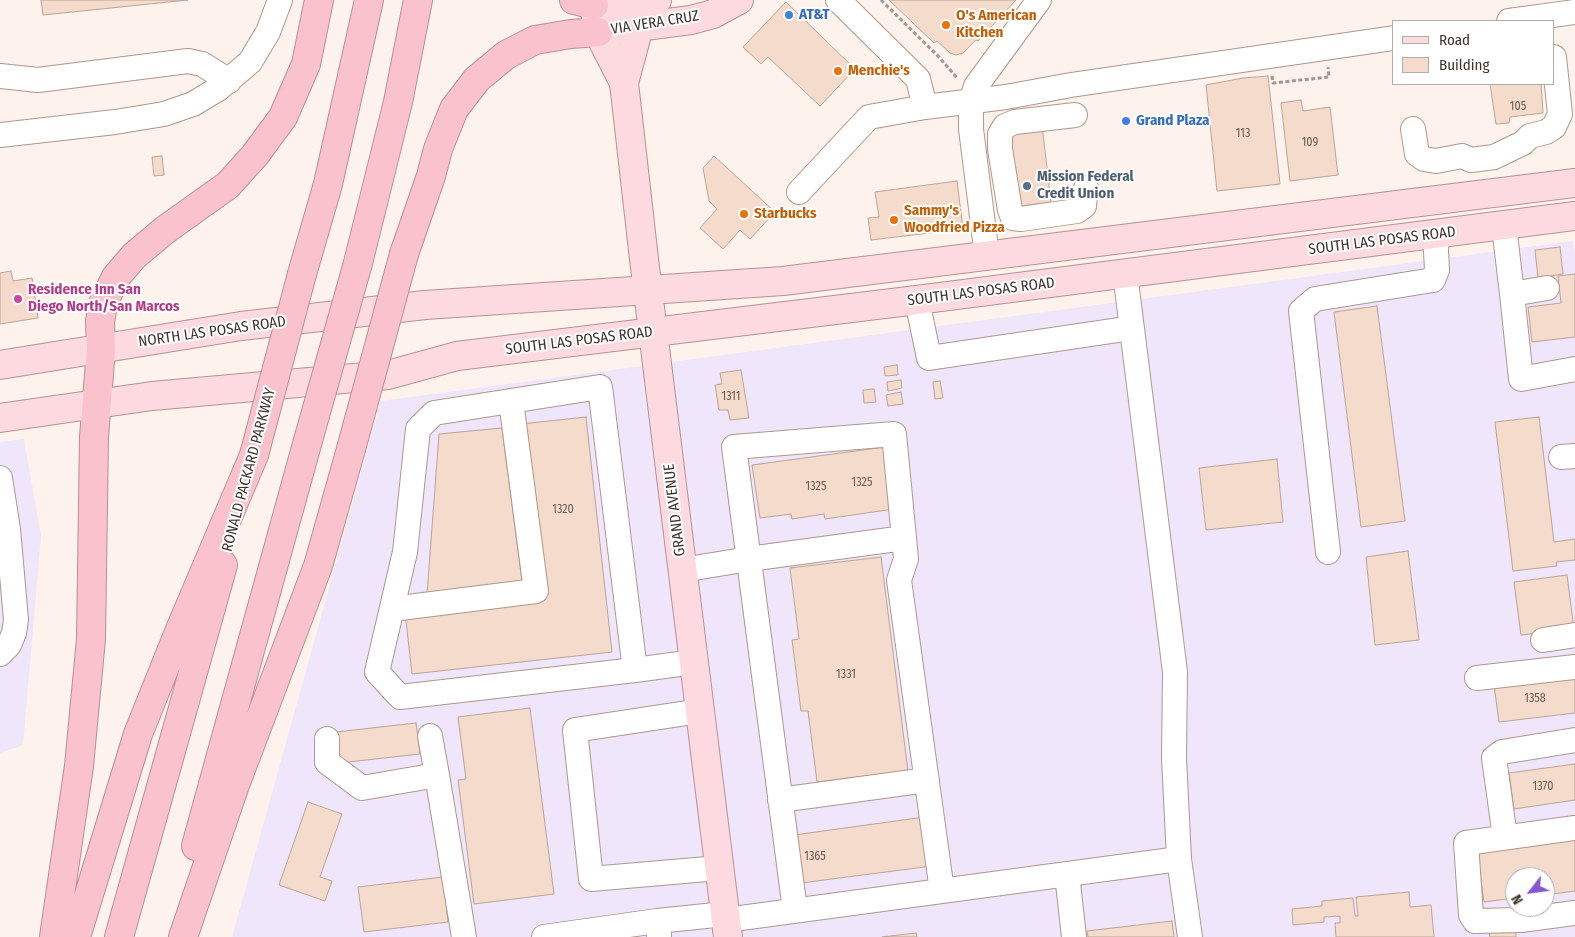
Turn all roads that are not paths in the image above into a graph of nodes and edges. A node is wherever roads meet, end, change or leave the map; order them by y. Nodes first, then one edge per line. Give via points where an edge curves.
1 (280, 0) edge
2 (318, 0) edge
3 (369, 0) edge
4 (418, 0) edge
5 (739, 0) edge
6 (838, 0) edge
7 (1039, 0) edge
8 (588, 2) edge
9 (642, 7) edge
10 (1575, 12) edge
11 (1516, 20) edge
12 (598, 32) junction
13 (1392, 38) edge
14 (1555, 66) edge
15 (0, 76) edge
16 (229, 81) junction
17 (624, 83) junction
18 (972, 98) junction
19 (925, 107) junction
20 (1076, 114) dead end
21 (1414, 130) dead end
22 (0, 135) edge
23 (1575, 183) edge
24 (1086, 188) dead end
25 (799, 192) dead end
26 (1575, 216) edge
27 (1504, 226) junction
28 (1437, 234) junction
29 (987, 256) junction
30 (1125, 273) junction
31 (1548, 288) dead end
32 (648, 290) junction
33 (1512, 294) junction
34 (917, 300) junction
35 (1132, 328) junction
36 (653, 332) junction
37 (101, 349) junction
38 (0, 365) edge
39 (1575, 369) edge
40 (511, 401) junction
41 (97, 403) junction
42 (0, 418) edge
43 (254, 455) junction
44 (0, 478) edge
45 (904, 538) junction
46 (1328, 552) dead end
47 (749, 558) junction
48 (682, 570) junction
49 (392, 609) junction
50 (1575, 634) edge
51 (1543, 640) dead end
52 (0, 654) edge
53 (694, 662) junction
54 (1575, 667) edge
55 (635, 670) junction
56 (1477, 678) dead end
57 (700, 711) junction
58 (430, 736) dead end
59 (327, 739) dead end
60 (1575, 740) edge
61 (437, 775) junction
62 (927, 780) junction
63 (780, 800) junction
64 (1575, 828) edge
65 (1505, 837) junction
66 (1179, 859) junction
67 (719, 868) junction
68 (1066, 874) junction
69 (942, 891) junction
70 (795, 910) junction
71 (1575, 913) edge
72 (726, 924) edge
73 (658, 929) edge
74 (54, 937) edge
75 (76, 937) edge
76 (119, 937) edge
77 (171, 937) edge
78 (183, 937) edge
79 (464, 937) edge
80 (544, 937) edge
81 (1074, 937) edge
82 (1190, 937) edge

1 - 16 street via 268,32 250,62
2 - 37 highway via 306,64 283,117 256,155 228,184 165,230 134,256 116,277 104,301 100,321
3 - 43 highway, RONALD PACKARD PARKWAY, bridge via 328,184
4 - 77 highway, bridge via 398,102 358,263
5 - 9 main road, VIA VERA CRUZ via 698,18
6 - 19 street via 918,79
7 - 18 street via 976,86
8 - 9 main road, VIA VERA CRUZ
8 - 12 main road, GRAND AVENUE
9 - 12 main road, VIA VERA CRUZ
9 - 17 main road, GRAND AVENUE
10 - 11 street
12 - 17 main road, GRAND AVENUE
12 - 78 highway, bridge via 535,40 506,55 477,79 454,108 404,254 318,566 235,785
13 - 18 street
14 - 21 street via 1560,114 1554,127 1494,156 1471,160 1462,156 1436,161 1424,159 1417,154
15 - 16 street via 38,80 188,61 202,64
16 - 22 street via 193,104 164,114
17 - 32 main road, GRAND AVENUE
18 - 19 street
18 - 29 street via 971,129
19 - 25 street via 869,117
20 - 24 street via 1005,126 1000,134 1000,149 1014,218 1077,211 1084,206
23 - 29 main road
26 - 27 main road, SOUTH LAS POSAS ROAD
27 - 28 main road, SOUTH LAS POSAS ROAD
27 - 33 street
28 - 30 main road, SOUTH LAS POSAS ROAD
28 - 46 street via 1437,270 1433,280 1315,300 1301,311
29 - 32 main road via 783,281
30 - 34 main road, SOUTH LAS POSAS ROAD
30 - 35 street
31 - 33 street
32 - 36 main road, GRAND AVENUE
32 - 37 main road, NORTH LAS POSAS ROAD via 425,305 242,326
33 - 39 street via 1521,378
34 - 35 street via 929,358
34 - 36 main road, SOUTH LAS POSAS ROAD
35 - 66 street via 1176,672 1174,758
36 - 41 main road, SOUTH LAS POSAS ROAD via 457,356 388,375
36 - 48 main road, GRAND AVENUE
37 - 38 main road, NORTH LAS POSAS ROAD
37 - 41 highway
40 - 49 street via 434,413 418,429 405,552
40 - 49 street via 536,591
40 - 55 street via 600,387
41 - 42 main road
41 - 74 highway via 91,639 79,766
43 - 75 highway via 138,734
43 - 76 highway, RONALD PACKARD PARKWAY
44 - 52 street via 16,620 9,645
45 - 47 street
45 - 47 street via 894,434 734,447
45 - 62 street via 906,559 899,580
47 - 48 street
47 - 63 street
48 - 53 main road, GRAND AVENUE
49 - 55 street via 377,672 400,697
50 - 51 street
53 - 55 street
53 - 57 main road, GRAND AVENUE
54 - 56 street
57 - 67 main road, GRAND AVENUE
57 - 67 street via 575,730 591,879
58 - 61 street
59 - 61 street via 327,762 362,788
60 - 65 street via 1502,752 1494,758
61 - 79 street
62 - 63 street
62 - 69 street
63 - 70 street
64 - 65 street
65 - 71 street via 1466,843 1471,915 1475,921 1520,920
66 - 68 street
66 - 82 street
67 - 72 main road, GRAND AVENUE
68 - 69 street
68 - 81 street
69 - 70 street
70 - 72 street
72 - 73 street
73 - 80 street

